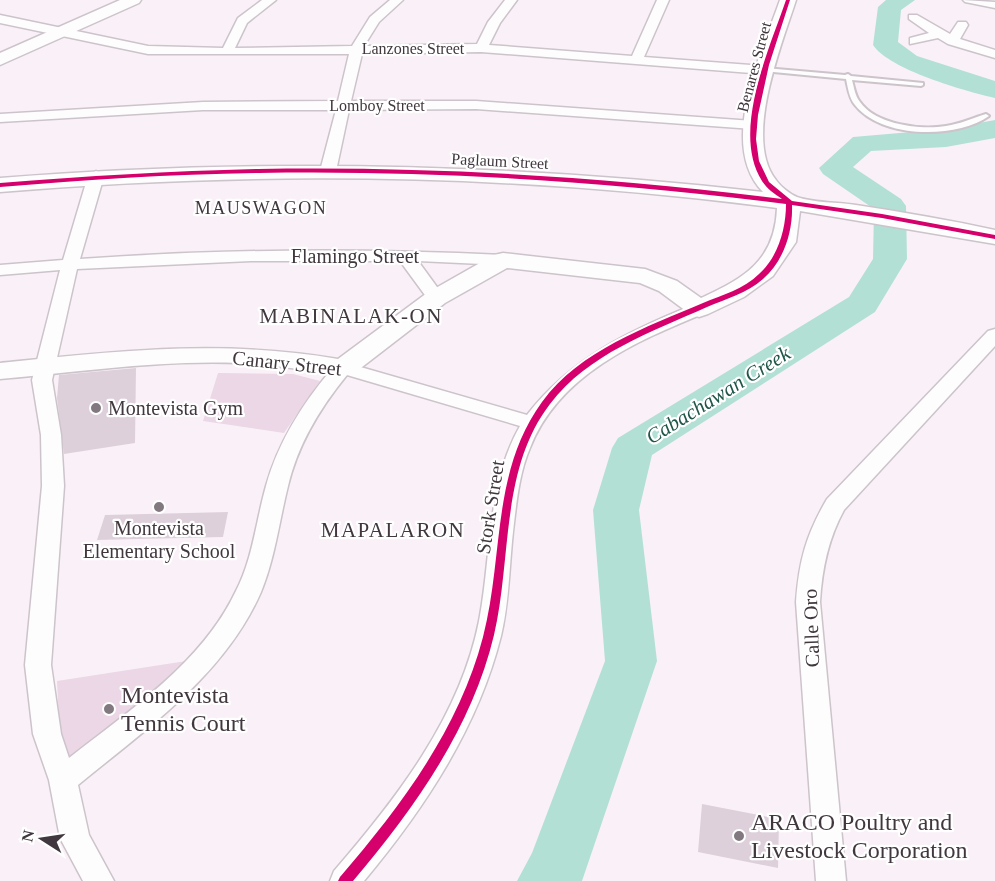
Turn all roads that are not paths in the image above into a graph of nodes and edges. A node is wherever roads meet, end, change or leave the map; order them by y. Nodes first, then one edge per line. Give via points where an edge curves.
1 (134, 0) edge
2 (270, 0) edge
3 (397, 0) edge
4 (511, 0) edge
5 (663, 0) edge
6 (788, 0) edge
7 (974, 0) edge
8 (995, 5) edge
9 (913, 17) dead end
10 (0, 19) edge
11 (962, 25) dead end
12 (61, 33) junction
13 (938, 34) junction
14 (914, 41) dead end
15 (952, 41) junction
16 (357, 48) junction
17 (481, 48) junction
18 (228, 52) junction
19 (991, 56) edge
20 (637, 59) junction
21 (0, 60) edge
22 (765, 70) junction
23 (849, 76) junction
24 (921, 84) dead end
25 (343, 105) junction
26 (986, 116) dead end
27 (0, 118) edge
28 (753, 125) junction
29 (328, 171) junction
30 (96, 176) junction
31 (0, 185) edge
32 (789, 201) junction
33 (995, 237) edge
34 (404, 255) junction
35 (502, 260) junction
36 (70, 264) junction
37 (0, 270) edge
38 (436, 298) junction
39 (699, 309) junction
40 (995, 335) edge
41 (45, 367) junction
42 (343, 368) junction
43 (0, 371) edge
44 (532, 423) junction
45 (63, 780) junction
46 (99, 881) edge
47 (345, 881) edge
48 (831, 881) edge

1 - 12 street
2 - 18 street via 244,18
3 - 16 street via 374,20
4 - 17 street
5 - 20 street
6 - 22 street, Benares Street
7 - 8 street
9 - 13 street
10 - 12 street, Lanzones Street
11 - 15 street
12 - 18 street, Lanzones Street via 148,50
12 - 21 street
13 - 14 street
13 - 15 street
15 - 19 street
16 - 17 street, Lanzones Street
16 - 18 street, Lanzones Street
16 - 25 street
17 - 20 street, Lanzones Street
20 - 22 street, Lanzones Street
22 - 23 lane
22 - 28 street, Benares Street
23 - 24 lane
23 - 26 lane via 858,104 894,126 945,130
25 - 27 street, Lomboy Street via 183,107
25 - 28 street, Lomboy Street via 476,105
25 - 29 street
28 - 32 street, Benares Street via 764,179
29 - 30 street, Paglaum Street
29 - 32 street, Paglaum Street via 548,178
30 - 31 street, Paglaum Street
30 - 36 street
32 - 33 street, Paglaum Street
32 - 39 street, Stork Street via 786,235 763,275
34 - 35 street, Flamingo Street
34 - 36 street, Flamingo Street via 210,257
34 - 38 street
35 - 38 street
35 - 39 street, Flamingo Street via 645,276 668,286
36 - 37 street, Flamingo Street
36 - 41 street
38 - 42 street
39 - 44 street, Stork Street via 647,330 588,363 547,401
40 - 48 street, Calle Oro via 857,479 835,505 820,532 808,602
41 - 42 street, Canary Street via 234,356 271,357
41 - 43 street, Canary Street
41 - 45 street via 42,390 48,416 53,486 38,665 47,734
42 - 44 street, Canary Street
42 - 45 street via 315,400 294,436 277,486 267,543 247,594 222,639 173,691
44 - 47 street, Stork Street via 512,468 496,602 476,676 405,809
45 - 46 street via 75,838

